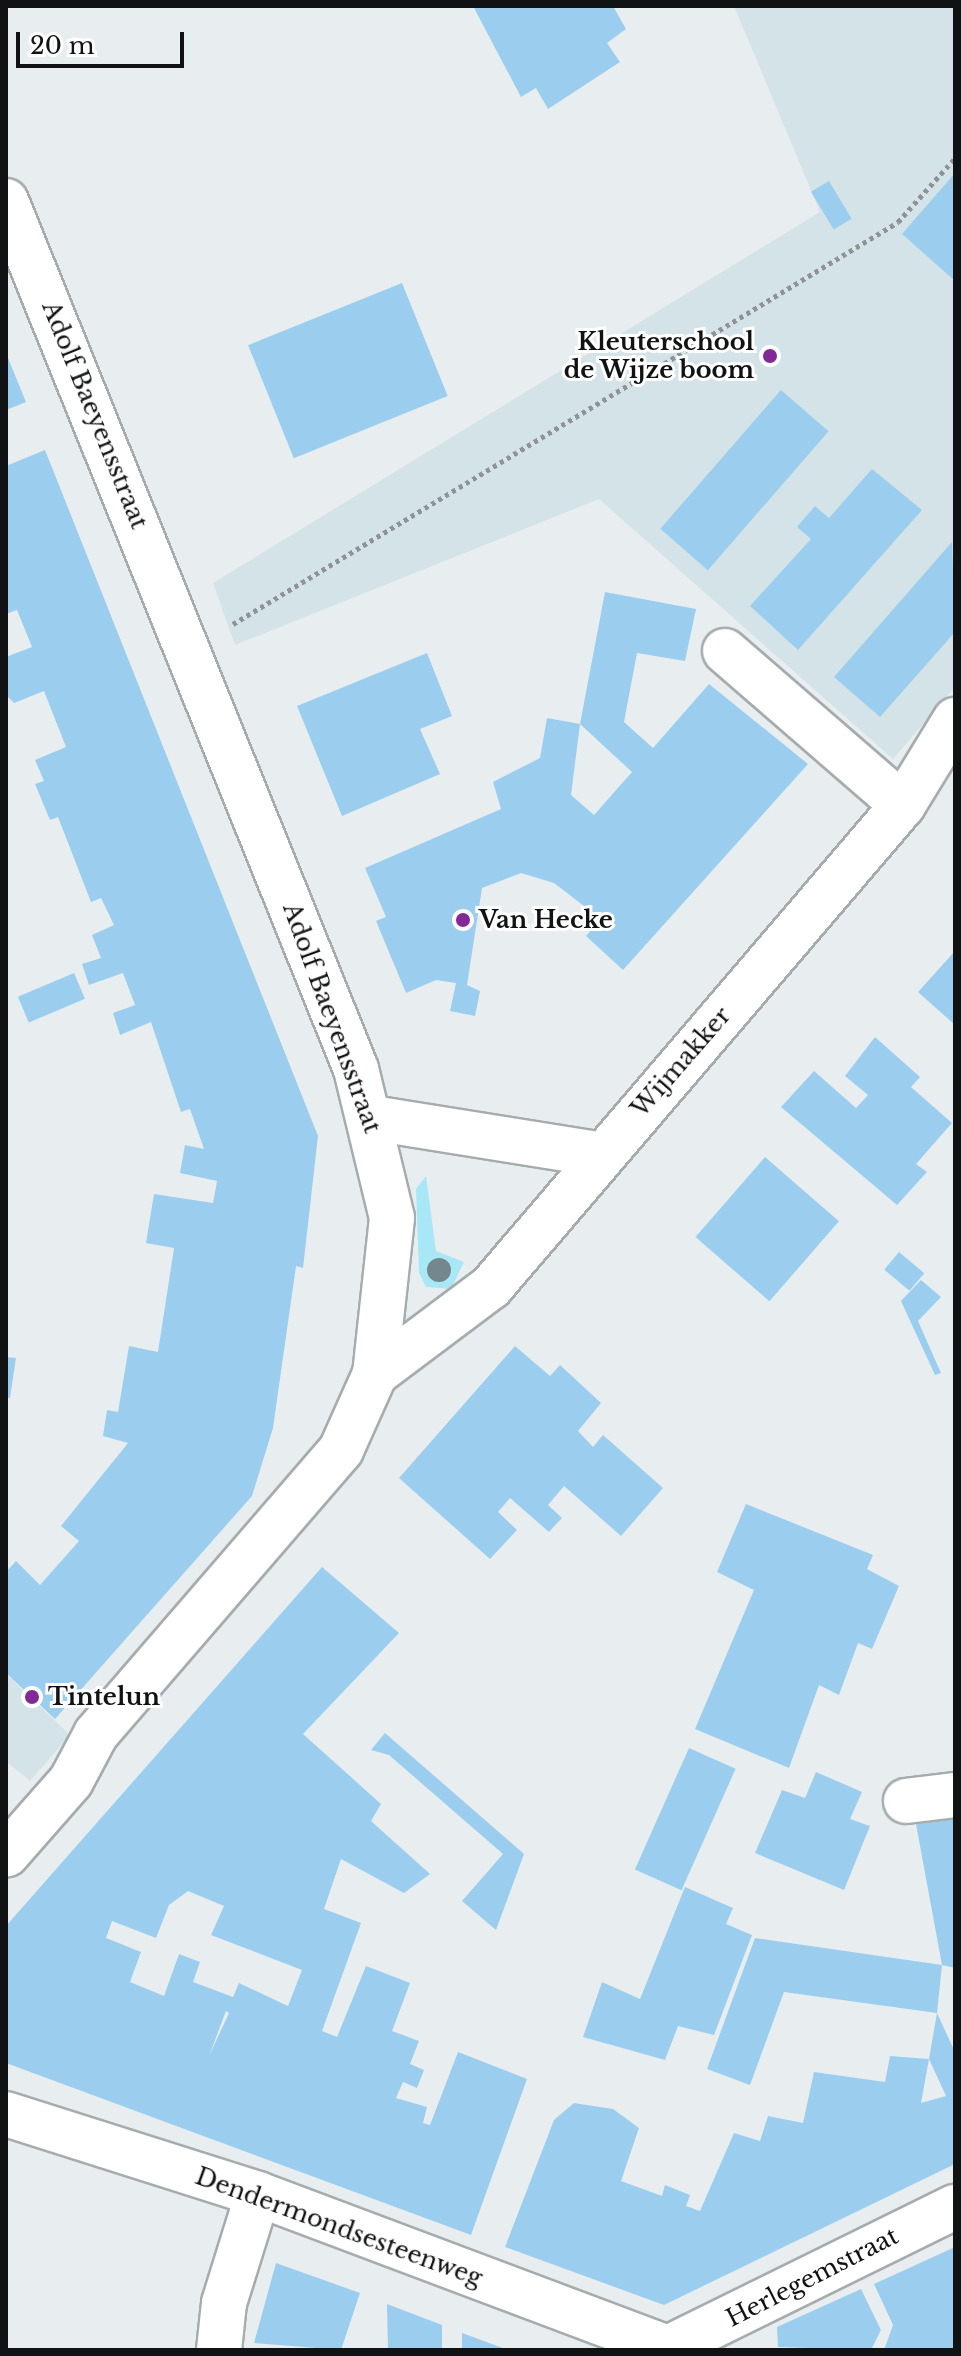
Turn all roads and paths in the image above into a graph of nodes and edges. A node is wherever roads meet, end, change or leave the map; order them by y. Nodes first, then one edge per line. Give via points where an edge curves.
1 (955, 158) edge
2 (6, 201) edge
3 (191, 649) junction
4 (725, 651) dead end
5 (955, 720) edge
6 (903, 805) junction
7 (372, 1118) junction
8 (602, 1155) junction
9 (375, 1374) junction
10 (955, 1795) edge
11 (906, 1801) dead end
12 (6, 1855) edge
13 (6, 2114) edge
14 (258, 2194) junction
15 (955, 2207) edge
16 (670, 2349) edge
17 (219, 2350) edge

1 - 3 path via 898,222
2 - 3 street, Adolf Baeyensstraat
3 - 7 street, Adolf Baeyensstraat
4 - 6 street
5 - 6 street, Wijmakker
6 - 8 street, Wijmakker
7 - 8 street
7 - 9 street, Adolf Baeyensstraat via 392,1218
8 - 9 street, Wijmakker via 491,1287
9 - 12 street, Adolf Baeyensstraat via 341,1450 96,1734 71,1781
10 - 11 street
13 - 14 street, Dendermondsesteenweg
14 - 16 street, Dendermondsesteenweg
14 - 17 street via 224,2303
15 - 16 street, Herlegemstraat

